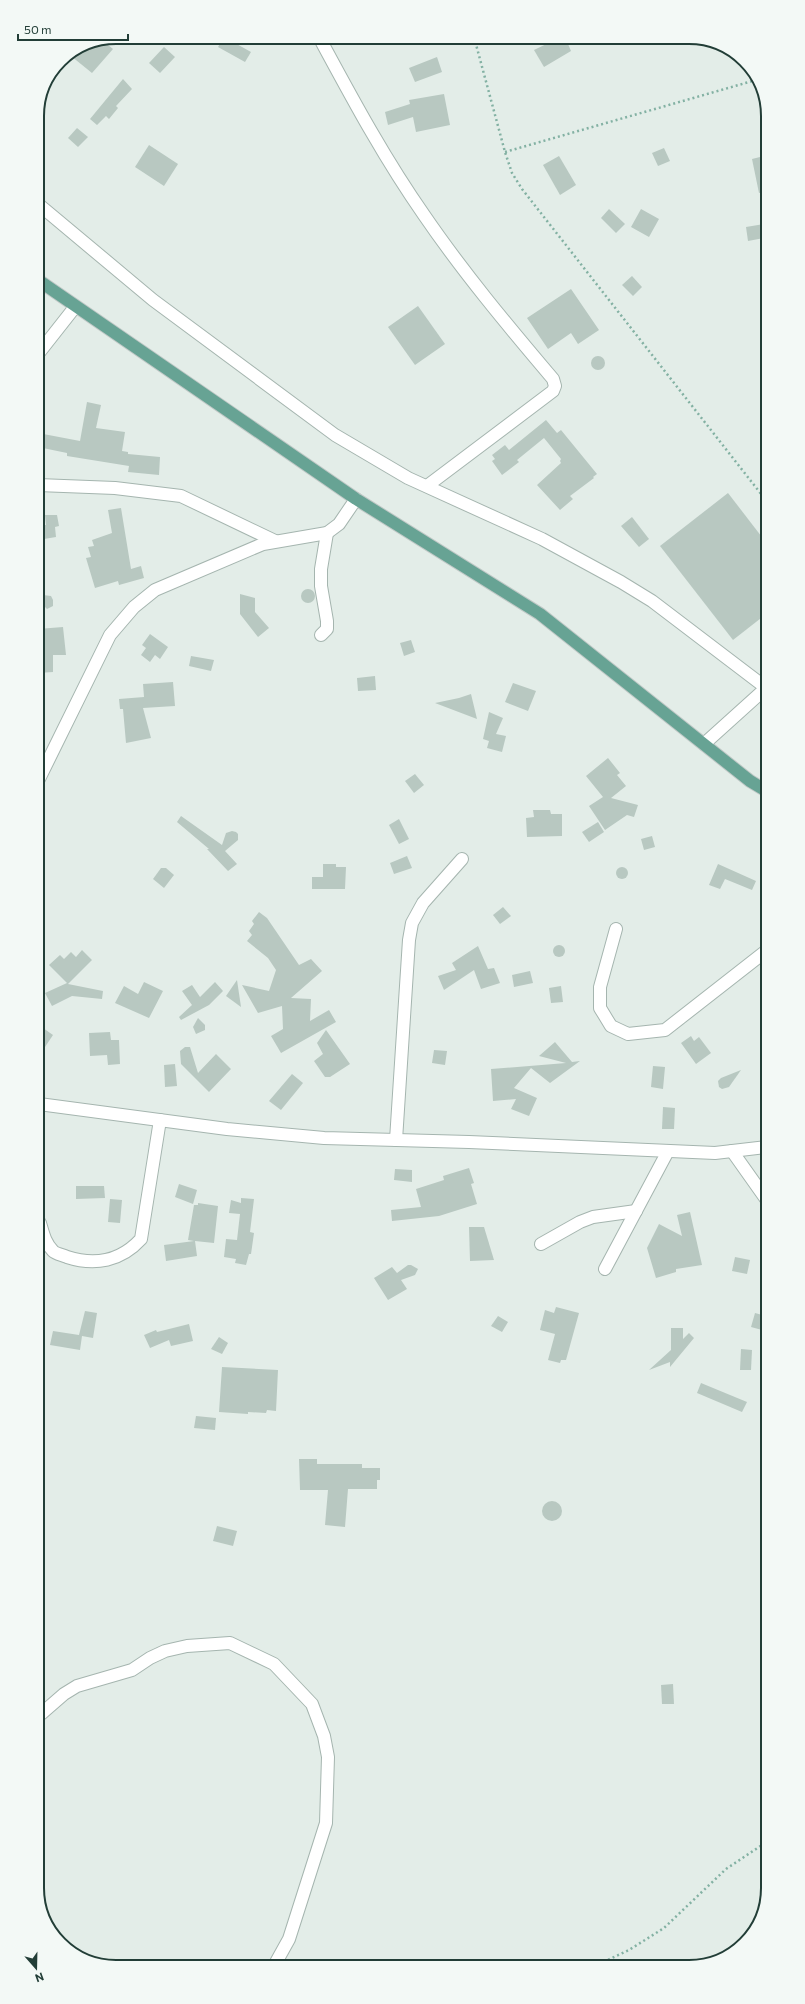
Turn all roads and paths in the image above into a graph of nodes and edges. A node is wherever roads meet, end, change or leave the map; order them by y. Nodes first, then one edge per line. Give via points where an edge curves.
1 (324, 44) edge
2 (476, 44) edge
3 (752, 81) edge
4 (505, 152) junction
5 (44, 209) edge
6 (44, 284) edge
7 (74, 306) junction
8 (44, 346) edge
9 (44, 485) edge
10 (427, 486) junction
11 (761, 494) edge
12 (356, 499) junction
13 (327, 533) junction
14 (275, 541) junction
15 (321, 635) dead end
16 (761, 685) edge
17 (761, 692) edge
18 (704, 744) junction
19 (44, 769) edge
20 (761, 787) edge
21 (462, 858) dead end
22 (616, 929) dead end
23 (761, 955) edge
24 (44, 1105) edge
25 (160, 1120) junction
26 (396, 1140) junction
27 (761, 1148) edge
28 (668, 1151) junction
29 (732, 1151) junction
30 (761, 1192) edge
31 (636, 1211) junction
32 (44, 1237) edge
33 (541, 1244) dead end
34 (605, 1269) dead end
35 (44, 1711) edge
36 (761, 1846) edge
37 (277, 1960) edge
38 (608, 1960) edge

1 - 10 street via 377,143 424,215 480,291 553,380 555,386 553,391
2 - 4 path
3 - 4 path
4 - 11 path via 512,173 522,189
5 - 10 street via 153,300 335,435 370,457
6 - 7 main road
7 - 8 street
7 - 12 main road
9 - 14 street via 115,488 181,496
10 - 16 street via 542,539 621,582 652,601
12 - 13 street via 339,524
12 - 18 main road via 540,614
13 - 14 street
13 - 15 street via 321,569 327,621 326,629
14 - 19 street via 155,590 134,607 110,635
17 - 18 street
18 - 20 main road
21 - 26 street via 423,903 412,923
22 - 23 street via 600,987 600,1008 611,1026 628,1034 666,1030
24 - 25 street
25 - 26 street via 317,1137
25 - 32 street via 141,1239 131,1250 110,1260 82,1261 54,1252
26 - 28 street
27 - 29 street
28 - 29 street
28 - 31 street
29 - 30 street
31 - 33 street via 593,1217
31 - 34 street
35 - 37 street via 77,1686 132,1670 166,1651 187,1646 230,1643 274,1664 312,1704 324,1736 328,1757 326,1823 289,1939
36 - 38 path via 726,1869 664,1928

